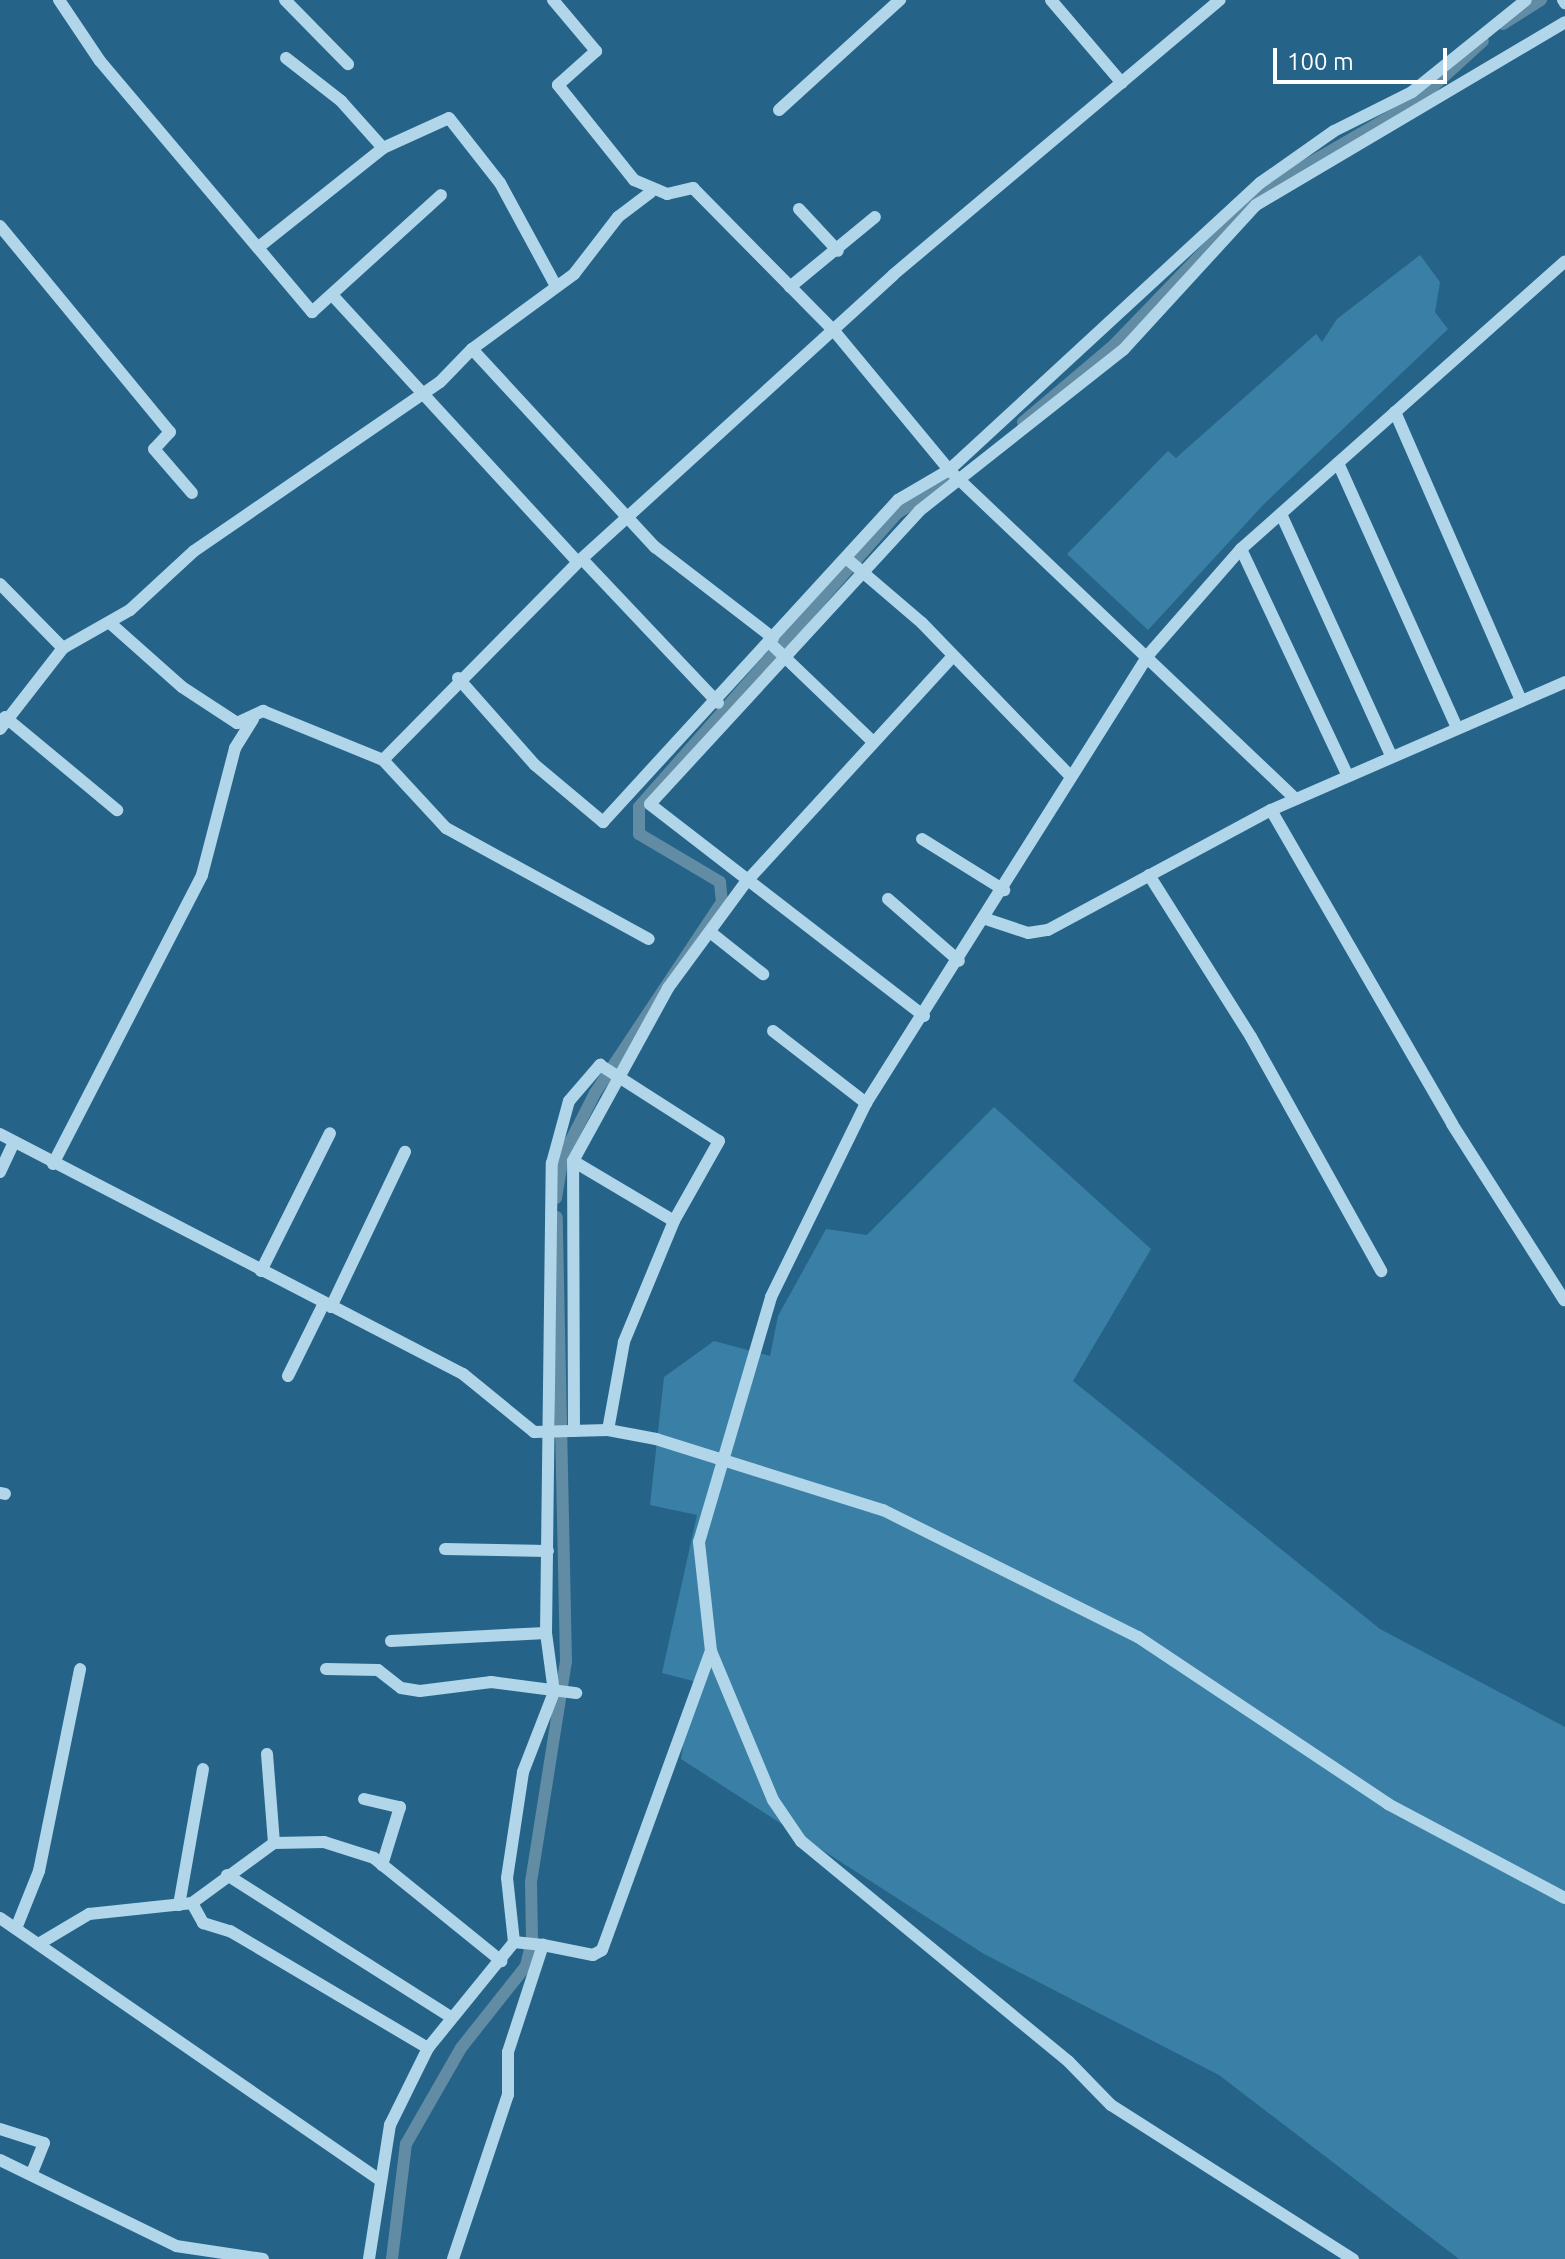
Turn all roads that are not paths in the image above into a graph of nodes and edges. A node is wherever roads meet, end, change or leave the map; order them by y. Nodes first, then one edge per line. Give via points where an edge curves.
1 (59, 0) edge
2 (285, 0) edge
3 (553, 0) edge
4 (900, 0) edge
5 (1051, 0) edge
6 (1220, 0) edge
7 (1526, 0) edge
8 (1565, 22) edge
9 (286, 58) dead end
10 (348, 64) dead end
11 (1122, 83) junction
12 (779, 110) dead end
13 (383, 148) junction
14 (651, 192) junction
15 (441, 195) dead end
16 (799, 209) dead end
17 (875, 217) dead end
18 (0, 226) edge
19 (260, 246) junction
20 (838, 251) junction
21 (1565, 261) edge
22 (556, 286) junction
23 (790, 287) junction
24 (334, 297) junction
25 (835, 332) junction
26 (472, 349) junction
27 (427, 390) junction
28 (1395, 412) junction
29 (1338, 463) junction
30 (949, 470) junction
31 (964, 477) junction
32 (192, 493) dead end
33 (1281, 514) junction
34 (627, 519) junction
35 (1241, 549) junction
36 (846, 558) junction
37 (580, 560) junction
38 (867, 570) junction
39 (0, 584) edge
40 (110, 623) junction
41 (771, 640) junction
42 (63, 648) junction
43 (1149, 654) junction
44 (952, 657) junction
45 (785, 658) junction
46 (458, 678) junction
47 (1565, 682) edge
48 (1521, 701) junction
49 (718, 703) junction
50 (253, 719) junction
51 (3, 723) edge
52 (1456, 726) junction
53 (870, 739) junction
54 (1391, 755) junction
55 (383, 760) junction
56 (1347, 774) junction
57 (1071, 777) junction
58 (632, 788) junction
59 (1296, 799) junction
60 (650, 804) junction
61 (117, 810) dead end
62 (1271, 810) junction
63 (922, 839) dead end
64 (1149, 875) junction
65 (746, 882) junction
66 (1004, 890) junction
67 (888, 899) dead end
68 (986, 919) junction
69 (710, 932) junction
70 (649, 939) dead end
71 (959, 961) junction
72 (763, 974) dead end
73 (924, 1016) junction
74 (773, 1031) dead end
75 (621, 1075) junction
76 (866, 1103) junction
77 (330, 1133) dead end
78 (0, 1134) edge
79 (14, 1142) junction
80 (405, 1152) dead end
81 (573, 1161) junction
82 (53, 1164) junction
83 (0, 1172) edge
84 (674, 1221) junction
85 (261, 1271) junction
86 (1381, 1271) dead end
87 (1564, 1300) edge
88 (328, 1305) junction
89 (288, 1376) dead end
90 (608, 1430) junction
91 (574, 1431) junction
92 (553, 1433) junction
93 (727, 1466) junction
94 (445, 1549) dead end
95 (548, 1551) junction
96 (546, 1633) junction
97 (391, 1641) dead end
98 (711, 1651) junction
99 (80, 1669) dead end
100 (326, 1669) dead end
101 (554, 1692) junction
102 (576, 1693) dead end
103 (267, 1754) dead end
104 (203, 1769) dead end
105 (364, 1799) dead end
106 (274, 1843) junction
107 (382, 1865) junction
108 (227, 1875) junction
109 (1565, 1898) edge
110 (186, 1904) junction
111 (0, 1918) edge
112 (17, 1926) junction
113 (42, 1942) junction
114 (514, 1942) junction
115 (543, 1945) junction
116 (501, 1961) junction
117 (451, 2017) junction
118 (428, 2048) junction
119 (0, 2129) edge
120 (0, 2160) edge
121 (32, 2173) junction
122 (381, 2181) junction
123 (263, 2259) edge
124 (369, 2259) edge
125 (453, 2259) edge
126 (1353, 2259) edge

1 - 19 street via 100,61
2 - 10 street
3 - 14 street via 596,51 558,85
4 - 12 street
5 - 11 street
6 - 11 street
7 - 30 street via 1412,92 1334,131 1260,183
8 - 31 street via 1256,205 1124,349
9 - 13 street via 341,101
11 - 25 street
13 - 19 street
13 - 22 street via 449,118 500,183
14 - 22 street
14 - 23 street via 693,188
15 - 24 street
16 - 20 street
17 - 20 street
18 - 32 street via 170,432 154,449
19 - 24 street via 312,312
20 - 23 street
21 - 28 street
22 - 26 street
23 - 25 street
24 - 27 street
25 - 30 street
25 - 34 street
26 - 27 street
26 - 34 street
27 - 37 street
27 - 40 street via 289,492 194,551
28 - 29 street
28 - 48 street
29 - 33 street
29 - 52 street
30 - 31 street
30 - 36 street via 898,500
31 - 38 street via 919,511
31 - 43 street
33 - 35 street
33 - 54 street
34 - 37 street
34 - 41 street
35 - 43 street
35 - 56 street
36 - 38 street
36 - 41 street
37 - 46 street
37 - 49 street
38 - 44 street
38 - 45 street
39 - 42 street
40 - 42 street
40 - 50 street via 182,687 237,723
41 - 45 street
41 - 49 street
42 - 51 street
43 - 57 street
43 - 59 street
44 - 53 street
44 - 57 street
45 - 53 street
45 - 60 street
46 - 55 street
46 - 58 street via 591,817 603,822
47 - 48 street
48 - 52 street
49 - 58 street
50 - 55 street via 263,711
50 - 82 street via 235,748 202,875
51 - 61 street
52 - 54 street
53 - 65 street
54 - 56 street
55 - 70 street via 446,828
56 - 59 street
57 - 66 street
58 - 60 street
59 - 62 street
60 - 65 street
62 - 64 street
62 - 87 street via 1452,1124
63 - 66 street
64 - 68 street via 1048,930 1028,933
64 - 86 street via 1251,1037
65 - 69 street
65 - 73 street
66 - 68 street
67 - 71 street
68 - 71 street
69 - 72 street
69 - 75 street via 668,988
71 - 73 street
73 - 76 street
74 - 76 street
75 - 81 street
75 - 84 street via 719,1141
75 - 92 street via 600,1065 569,1101 552,1163
76 - 93 street via 771,1297
77 - 85 street
78 - 79 street
79 - 82 street
79 - 83 street
80 - 88 street
81 - 84 street
81 - 91 street
82 - 85 street
84 - 90 street via 624,1342
85 - 88 street
88 - 89 street
88 - 92 street via 463,1374 534,1432
90 - 91 street
90 - 93 street
91 - 92 street
92 - 95 street
93 - 98 street via 699,1542
93 - 109 street via 883,1510 1138,1637 1388,1804
94 - 95 street
95 - 96 street
96 - 97 street
96 - 101 street
98 - 115 street via 637,1839 602,1950
98 - 126 street via 773,1800 801,1841 1069,2062 1111,2105
99 - 112 street via 39,1871
100 - 101 street via 378,1670 401,1688 420,1691 491,1682
101 - 102 street
101 - 114 street via 523,1772 507,1878
103 - 106 street
104 - 110 street
105 - 107 street via 400,1807
106 - 107 street via 324,1842
106 - 108 street
107 - 116 street
108 - 110 street via 219,1890
108 - 117 street
110 - 113 street via 89,1914
110 - 118 street via 203,1923 230,1931
111 - 112 street
112 - 113 street
113 - 122 street
114 - 115 street
114 - 116 street
115 - 125 street via 508,2052 508,2095
116 - 117 street
117 - 118 street
118 - 122 street via 390,2125
119 - 121 street via 44,2143
120 - 121 street
121 - 123 street via 176,2246
122 - 124 street

